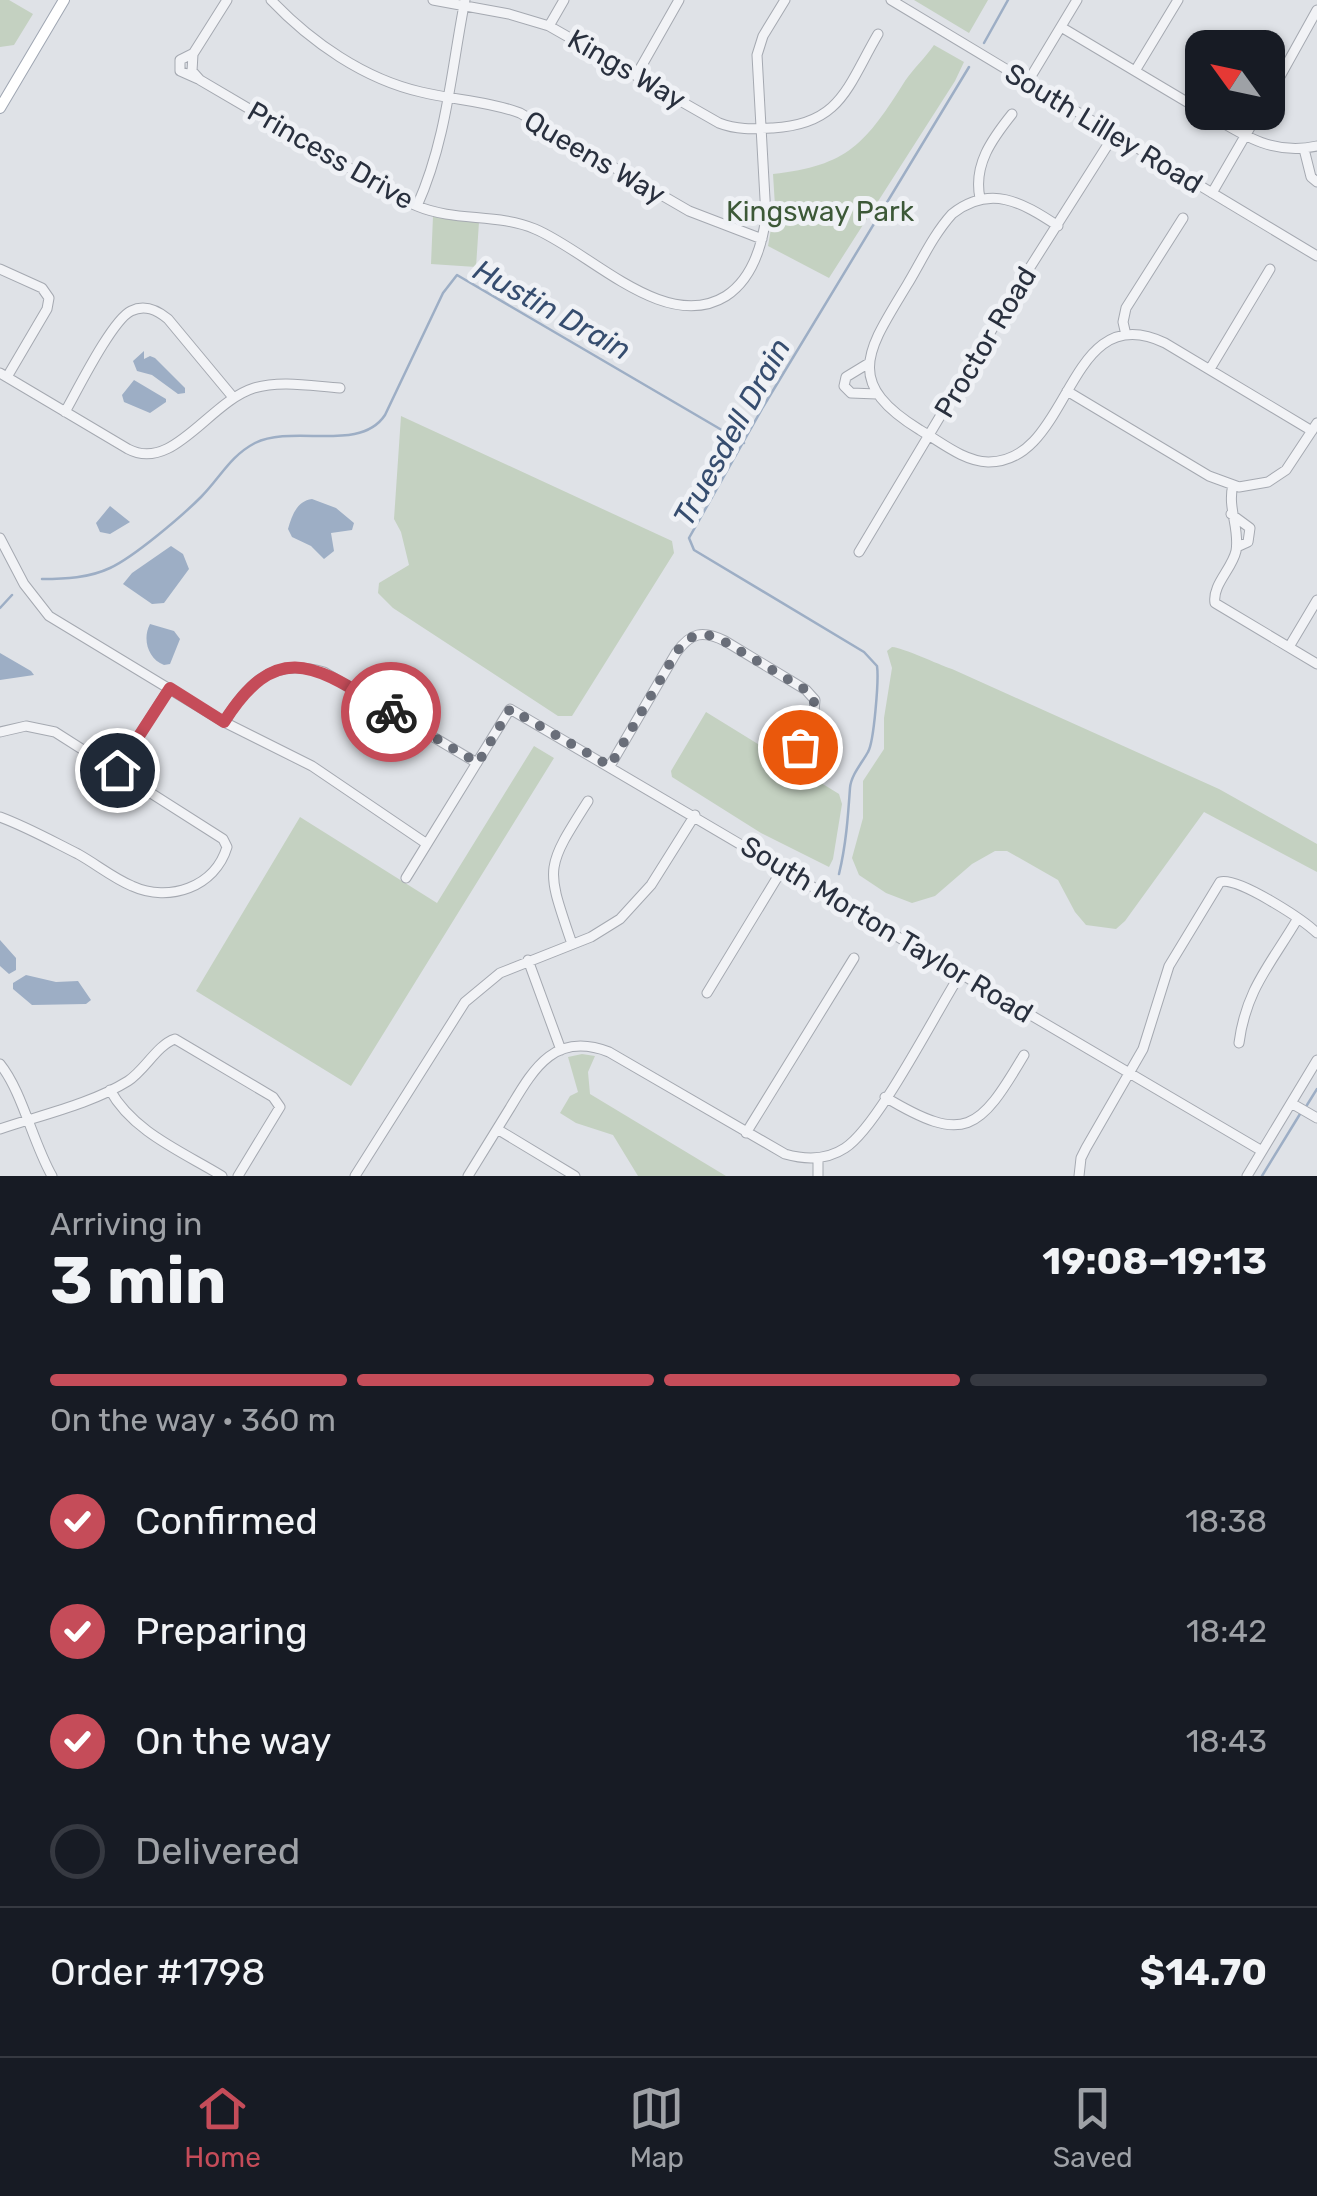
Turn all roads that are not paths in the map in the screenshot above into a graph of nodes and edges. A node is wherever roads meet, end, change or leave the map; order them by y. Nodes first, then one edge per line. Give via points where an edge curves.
1 (64, 0) edge
2 (227, 0) edge
3 (270, 0) edge
4 (433, 0) edge
5 (564, 0) edge
6 (678, 0) edge
7 (786, 0) edge
8 (892, 0) edge
9 (1077, 0) edge
10 (1178, 0) edge
11 (464, 3) edge
12 (1317, 10) edge
13 (549, 26) junction
14 (1061, 27) junction
15 (878, 34) dead end
16 (1285, 67) edge
17 (1135, 71) junction
18 (637, 74) junction
19 (1027, 83) junction
20 (450, 98) junction
21 (1185, 101) edge
22 (0, 108) edge
23 (1012, 114) dead end
24 (761, 128) junction
25 (1234, 130) edge
26 (1248, 130) edge
27 (1114, 135) junction
28 (1244, 136) junction
29 (1317, 146) edge
30 (1304, 149) junction
31 (1317, 182) edge
32 (1212, 193) junction
33 (980, 198) junction
34 (417, 206) junction
35 (1183, 218) dead end
36 (1058, 226) junction
37 (762, 239) junction
38 (1317, 256) edge
39 (0, 269) edge
40 (1270, 269) dead end
41 (1126, 336) junction
42 (869, 363) junction
43 (1210, 369) junction
44 (4, 375) edge
45 (340, 388) dead end
46 (1067, 391) junction
47 (877, 394) junction
48 (232, 396) junction
49 (65, 412) junction
50 (1315, 427) edge
51 (929, 435) junction
52 (1232, 485) junction
53 (0, 538) edge
54 (859, 552) dead end
55 (1317, 600) edge
56 (1289, 647) junction
57 (1317, 664) edge
58 (170, 688) junction
59 (224, 722) junction
60 (810, 726) dead end
61 (0, 732) edge
62 (478, 763) junction
63 (610, 766) junction
64 (117, 770) junction
65 (588, 801) dead end
66 (695, 814) junction
67 (0, 817) edge
68 (427, 844) junction
69 (783, 868) junction
70 (406, 878) dead end
71 (1298, 918) junction
72 (1317, 933) edge
73 (572, 944) junction
74 (854, 958) dead end
75 (528, 960) junction
76 (961, 973) junction
77 (707, 992) dead end
78 (1239, 1044) dead end
79 (561, 1050) junction
80 (1024, 1055) dead end
81 (1317, 1060) edge
82 (0, 1064) edge
83 (1130, 1073) junction
84 (110, 1090) junction
85 (885, 1096) junction
86 (1292, 1102) junction
87 (1317, 1118) edge
88 (26, 1120) junction
89 (497, 1128) junction
90 (0, 1129) edge
91 (746, 1132) junction
92 (1262, 1151) junction
93 (818, 1158) junction
94 (52, 1176) edge
95 (222, 1176) edge
96 (238, 1176) edge
97 (355, 1176) edge
98 (468, 1176) edge
99 (576, 1176) edge
100 (818, 1176) edge
101 (1080, 1176) edge
102 (1248, 1176) edge

1 - 22 main road
2 - 34 street, Princess Drive via 192,54 190,66 200,80
3 - 20 street, Queens Way via 365,71
4 - 11 street, Kings Way
5 - 13 street
6 - 18 street
7 - 24 street, Princess Drive via 757,56
8 - 19 street, South Lilley Road
9 - 14 street
10 - 17 street
11 - 13 street, Kings Way
11 - 20 street
12 - 16 street
13 - 18 street, Kings Way
14 - 17 street
14 - 19 street
15 - 24 street, Kings Way via 832,109 800,126
17 - 21 street
18 - 24 street, Kings Way via 723,124
19 - 27 street, South Lilley Road
20 - 34 street
20 - 37 street, Queens Way via 520,113 689,211
23 - 33 street via 982,160
24 - 37 street, Princess Drive
25 - 28 street
26 - 28 street
27 - 32 street, South Lilley Road
27 - 36 street, Proctor Road
28 - 30 street via 1273,148
28 - 32 street
29 - 30 street
30 - 31 street
32 - 38 street, South Lilley Road
33 - 36 street via 1014,200
33 - 42 street via 944,223 878,334
34 - 37 street, Princess Drive via 532,228 654,298 682,307 710,304 733,291
35 - 41 street via 1126,308
36 - 51 street, Proctor Road
39 - 44 street via 42,288 49,298
40 - 43 street
41 - 43 street via 1158,339
41 - 46 street via 1093,352
42 - 47 street
42 - 47 street via 846,377 844,386 851,393
43 - 50 street
44 - 49 street
45 - 48 street via 292,380
46 - 51 street via 1037,439 1008,459 972,459
46 - 52 street
47 - 51 street via 894,414
48 - 49 street via 156,456 134,452
48 - 49 street via 168,319 139,308 120,319
50 - 52 street via 1283,473 1257,485
51 - 54 street, Proctor Road
52 - 56 street via 1236,547 1215,603
53 - 58 street via 49,616
55 - 56 street
56 - 57 street
58 - 59 street
58 - 64 street
59 - 62 street via 258,680 304,668 324,672
59 - 68 street via 312,766
60 - 63 street via 814,700 806,690 711,634 697,633 676,653
61 - 64 street via 45,728
62 - 63 street, South Morton Taylor Road via 510,709
62 - 68 street
63 - 66 street, South Morton Taylor Road
64 - 67 street via 223,839 227,847 216,868 196,886 180,892 133,887
65 - 73 street via 552,873
66 - 69 street, South Morton Taylor Road
66 - 73 street via 636,904
68 - 70 street
69 - 76 street, South Morton Taylor Road
69 - 77 street
71 - 72 street
71 - 78 street via 1251,992
71 - 83 street via 1224,880 1169,966 1150,1034
73 - 75 street
74 - 91 street
75 - 79 street
75 - 97 street via 492,979 459,1010
76 - 83 street, South Morton Taylor Road
76 - 85 street
79 - 89 street via 535,1068
79 - 91 street via 609,1052
80 - 85 street via 994,1104 967,1122 934,1123
81 - 86 street
82 - 88 street
83 - 92 street, South Morton Taylor Road
83 - 101 street via 1086,1148
84 - 88 street
84 - 95 street via 134,1122
84 - 96 street via 141,1071 170,1039 273,1097 280,1107
85 - 93 street via 856,1140
86 - 87 street
86 - 92 street
88 - 90 street
88 - 94 street
89 - 98 street
89 - 99 street
91 - 93 street via 785,1154
92 - 102 street
93 - 100 street

